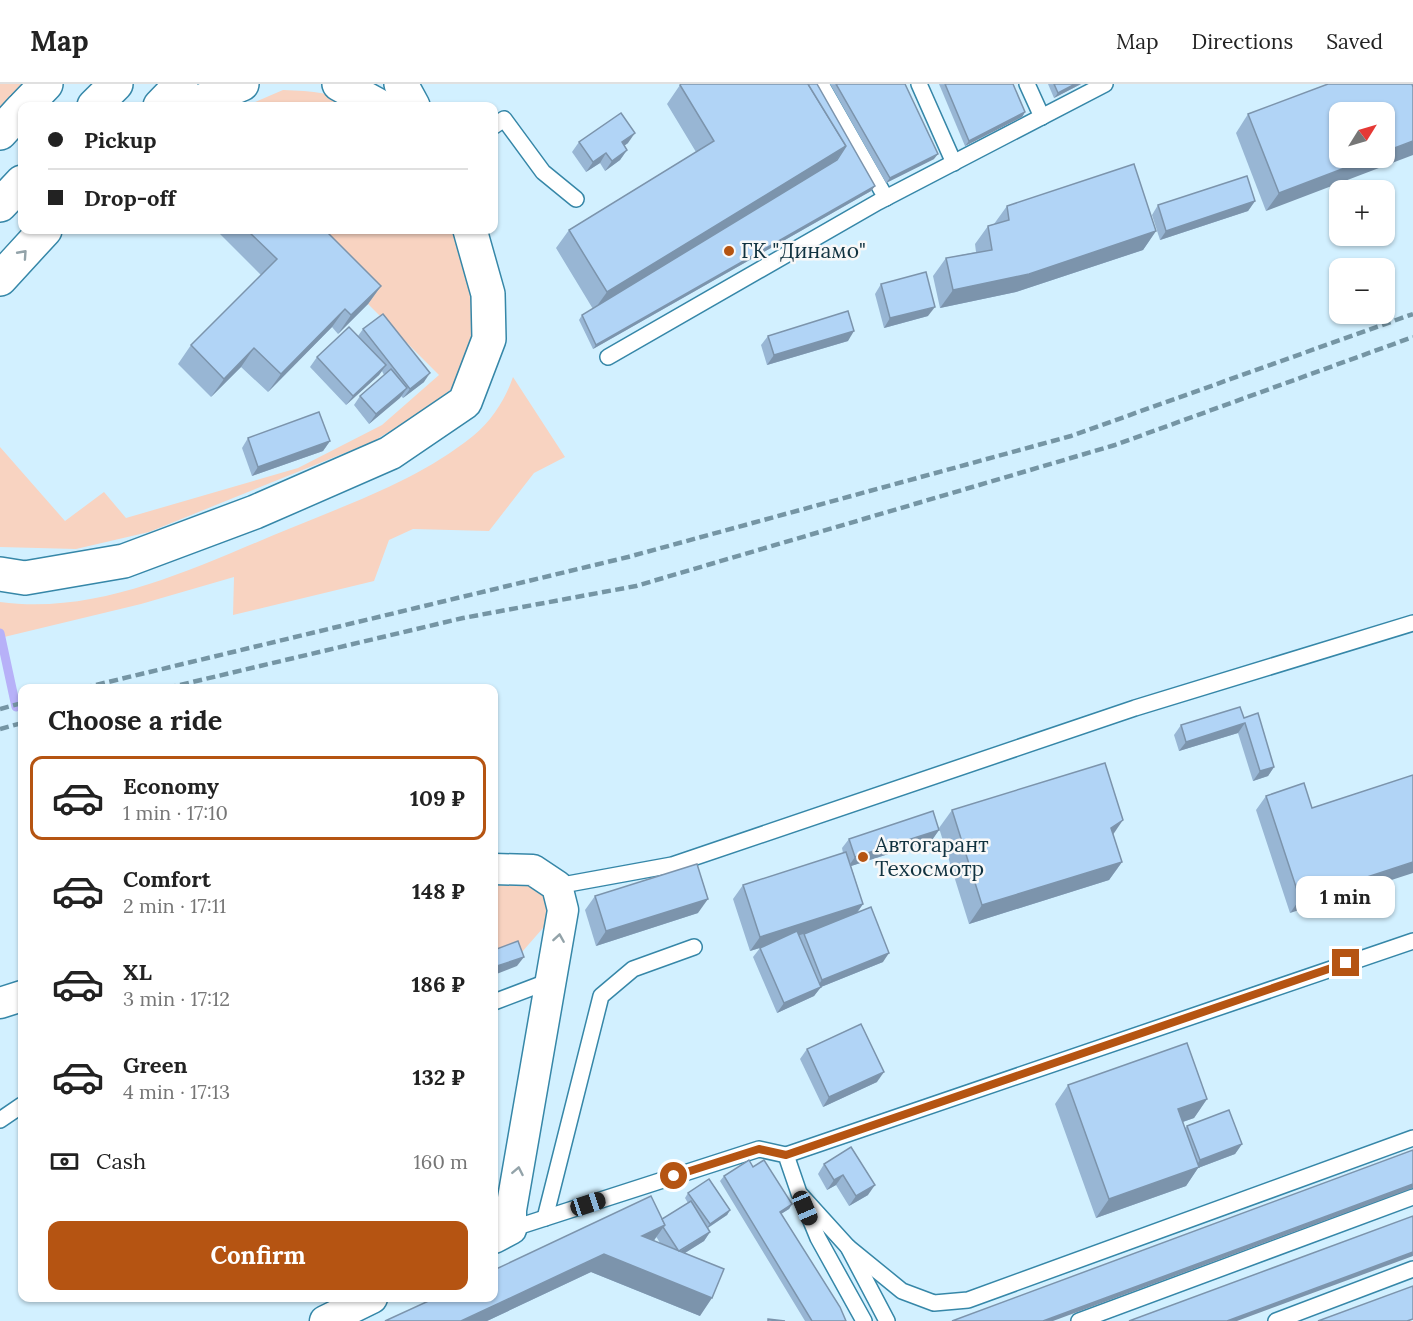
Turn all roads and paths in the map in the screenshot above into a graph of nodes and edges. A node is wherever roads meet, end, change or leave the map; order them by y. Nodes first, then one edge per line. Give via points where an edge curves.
1 (46, 84) edge
2 (116, 84) edge
3 (181, 84) edge
4 (242, 84) edge
5 (339, 84) edge
6 (401, 84) edge
7 (821, 84) edge
8 (919, 84) edge
9 (1027, 84) edge
10 (1106, 84) edge
11 (30, 102) edge
12 (98, 102) edge
13 (164, 102) edge
14 (199, 102) edge
15 (372, 102) edge
16 (410, 102) edge
17 (18, 114) edge
18 (1042, 117) junction
19 (498, 123) edge
20 (0, 133) edge
21 (954, 163) junction
22 (18, 186) edge
23 (886, 198) junction
24 (576, 199) dead end
25 (0, 205) edge
26 (41, 234) edge
27 (471, 234) edge
28 (0, 279) edge
29 (608, 357) dead end
30 (0, 574) edge
31 (1413, 623) edge
32 (498, 869) edge
33 (557, 886) junction
34 (1413, 940) edge
35 (694, 946) dead end
36 (552, 980) junction
37 (18, 997) edge
38 (498, 1000) edge
39 (0, 1003) edge
40 (18, 1108) edge
41 (0, 1120) edge
42 (1413, 1138) edge
43 (786, 1155) junction
44 (799, 1193) junction
45 (1413, 1197) edge
46 (545, 1218) junction
47 (502, 1233) edge
48 (848, 1247) junction
49 (1413, 1269) edge
50 (364, 1302) edge
51 (325, 1321) edge
52 (864, 1321) edge
53 (887, 1321) edge
54 (1079, 1321) edge
55 (1276, 1321) edge

1 - 11 street
2 - 12 street
3 - 13 street
4 - 14 street
5 - 15 street
6 - 16 street
7 - 23 lane
8 - 21 lane
9 - 18 lane
10 - 18 lane
17 - 20 street
18 - 21 lane
19 - 24 lane via 504,119 543,172
21 - 23 lane
22 - 25 street
23 - 29 lane
28 -> 26 street
27 - 30 street via 488,294 489,339 465,402 390,453 255,512 124,561 25,578
31 - 33 lane via 1135,708 672,866
32 - 33 street via 533,870
36 -> 33 street via 563,910
34 - 43 lane
35 - 46 lane via 633,969 601,996
36 - 38 lane
47 -> 36 street via 511,1209
37 - 39 street
40 - 41 lane
42 - 48 lane via 968,1300 934,1303 902,1291
43 - 44 lane
43 - 46 lane via 759,1149
44 - 48 lane
44 - 52 lane via 818,1238
45 - 54 lane
46 - 47 lane
48 - 53 lane
49 - 55 lane
50 - 51 street

